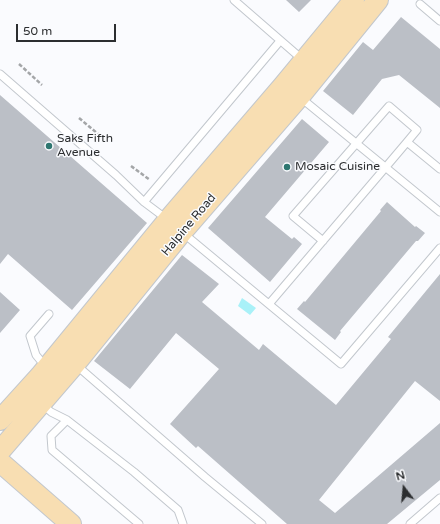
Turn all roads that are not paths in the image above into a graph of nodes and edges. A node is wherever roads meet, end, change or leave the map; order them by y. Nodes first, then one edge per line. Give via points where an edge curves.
1 (234, 0) edge
2 (354, 0) edge
3 (378, 0) edge
4 (420, 4) dead end
5 (440, 21) edge
6 (280, 40) junction
7 (303, 60) junction
8 (0, 74) edge
9 (300, 96) junction
10 (407, 142) junction
11 (356, 144) junction
12 (385, 168) junction
13 (440, 169) edge
14 (144, 202) junction
15 (440, 212) edge
16 (175, 226) junction
17 (323, 241) junction
18 (440, 248) edge
19 (269, 304) junction
20 (49, 314) dead end
21 (74, 364) junction
22 (46, 368) junction
23 (41, 404) junction
24 (0, 420) edge
25 (67, 420) junction
26 (0, 451) edge
27 (0, 462) edge
28 (440, 498) edge
29 (71, 524) edge
30 (139, 524) edge
31 (183, 524) edge
32 (262, 524) edge
33 (410, 524) edge

1 - 6 lane
2 - 7 street, Halpine Road
3 - 9 street, Halpine Road
4 - 5 lane
6 - 7 lane
6 - 14 lane
7 - 16 street, Halpine Road
8 - 14 lane
9 - 11 lane
9 - 16 street, Halpine Road
10 - 11 lane via 417,130 389,106
10 - 12 lane
10 - 13 lane
11 - 12 lane
11 - 17 lane via 293,216
12 - 15 lane
12 - 17 lane
14 - 16 lane
16 - 19 lane
16 - 21 street, Halpine Road
16 - 22 street, Halpine Road
17 - 19 lane
18 - 19 lane via 341,364
20 - 22 lane via 30,336 36,355
21 - 23 street, Halpine Road
21 - 32 lane
22 - 24 street, Halpine Road
23 - 25 lane
23 - 26 street, Halpine Road
25 - 30 lane via 51,436 52,450
25 - 31 lane via 178,510
27 - 29 street
28 - 33 lane

